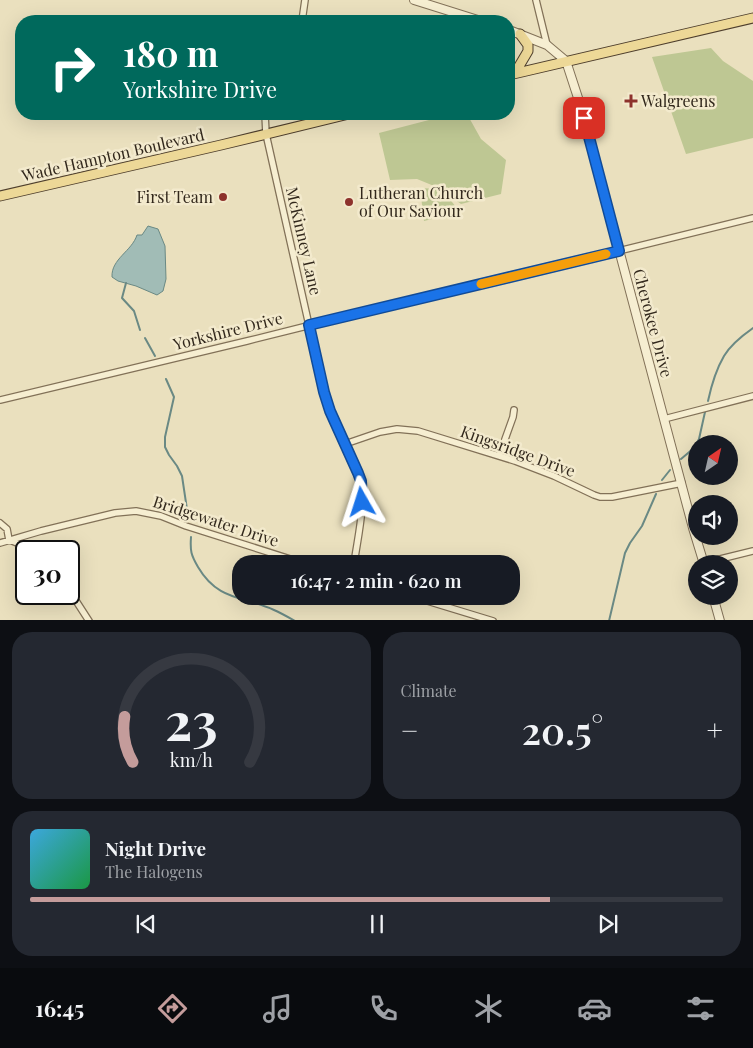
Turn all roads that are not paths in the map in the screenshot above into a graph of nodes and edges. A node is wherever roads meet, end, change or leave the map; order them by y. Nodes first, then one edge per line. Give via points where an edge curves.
1 (305, 0) edge
2 (414, 0) edge
3 (536, 0) edge
4 (303, 15) edge
5 (461, 15) edge
6 (753, 18) edge
7 (515, 32) edge
8 (520, 34) junction
9 (547, 45) junction
10 (566, 61) junction
11 (515, 70) edge
12 (515, 73) edge
13 (265, 120) edge
14 (317, 120) edge
15 (265, 130) junction
16 (0, 196) edge
17 (753, 218) edge
18 (619, 251) junction
19 (309, 325) junction
20 (753, 396) edge
21 (0, 400) edge
22 (514, 410) dead end
23 (664, 419) junction
24 (345, 444) junction
25 (499, 456) junction
26 (682, 483) junction
27 (0, 523) edge
28 (0, 539) edge
29 (9, 540) junction
30 (15, 542) edge
31 (0, 543) edge
32 (753, 551) edge
33 (278, 555) edge
34 (355, 555) edge
35 (702, 555) edge
36 (737, 555) edge
37 (79, 605) edge
38 (442, 605) edge
39 (716, 605) edge
40 (89, 620) edge
41 (493, 620) edge
42 (720, 620) edge

1 - 4 street
2 - 5 street
3 - 9 street
6 - 10 main road
7 - 8 street
8 - 9 street
8 - 11 main road via 528,45 528,51
9 - 10 street
10 - 12 main road
10 - 18 street, Cherokee Drive
13 - 15 street, McKinney Lane
14 - 15 main road, Wade Hampton Boulevard
15 - 16 main road, Wade Hampton Boulevard
15 - 19 street, McKinney Lane
17 - 18 street, Yorkshire Drive
18 - 19 street, Yorkshire Drive
18 - 23 street, Cherokee Drive
19 - 21 street, Yorkshire Drive
19 - 24 street, McKinney Lane via 324,392
20 - 23 street
22 - 25 street
23 - 26 street, Cherokee Drive
24 - 25 street, Kingsridge Drive via 380,432 408,429
24 - 34 street, McKinney Lane via 358,473 362,492
25 - 26 street, Kingsridge Drive via 600,497
26 - 35 street, Cherokee Drive
27 - 29 street via 7,529
28 - 29 street
29 - 30 street
29 - 31 street, Bridgewater Drive
29 - 33 street, Bridgewater Drive via 115,513 136,511
32 - 36 street
37 - 40 street
38 - 41 street
39 - 42 street

